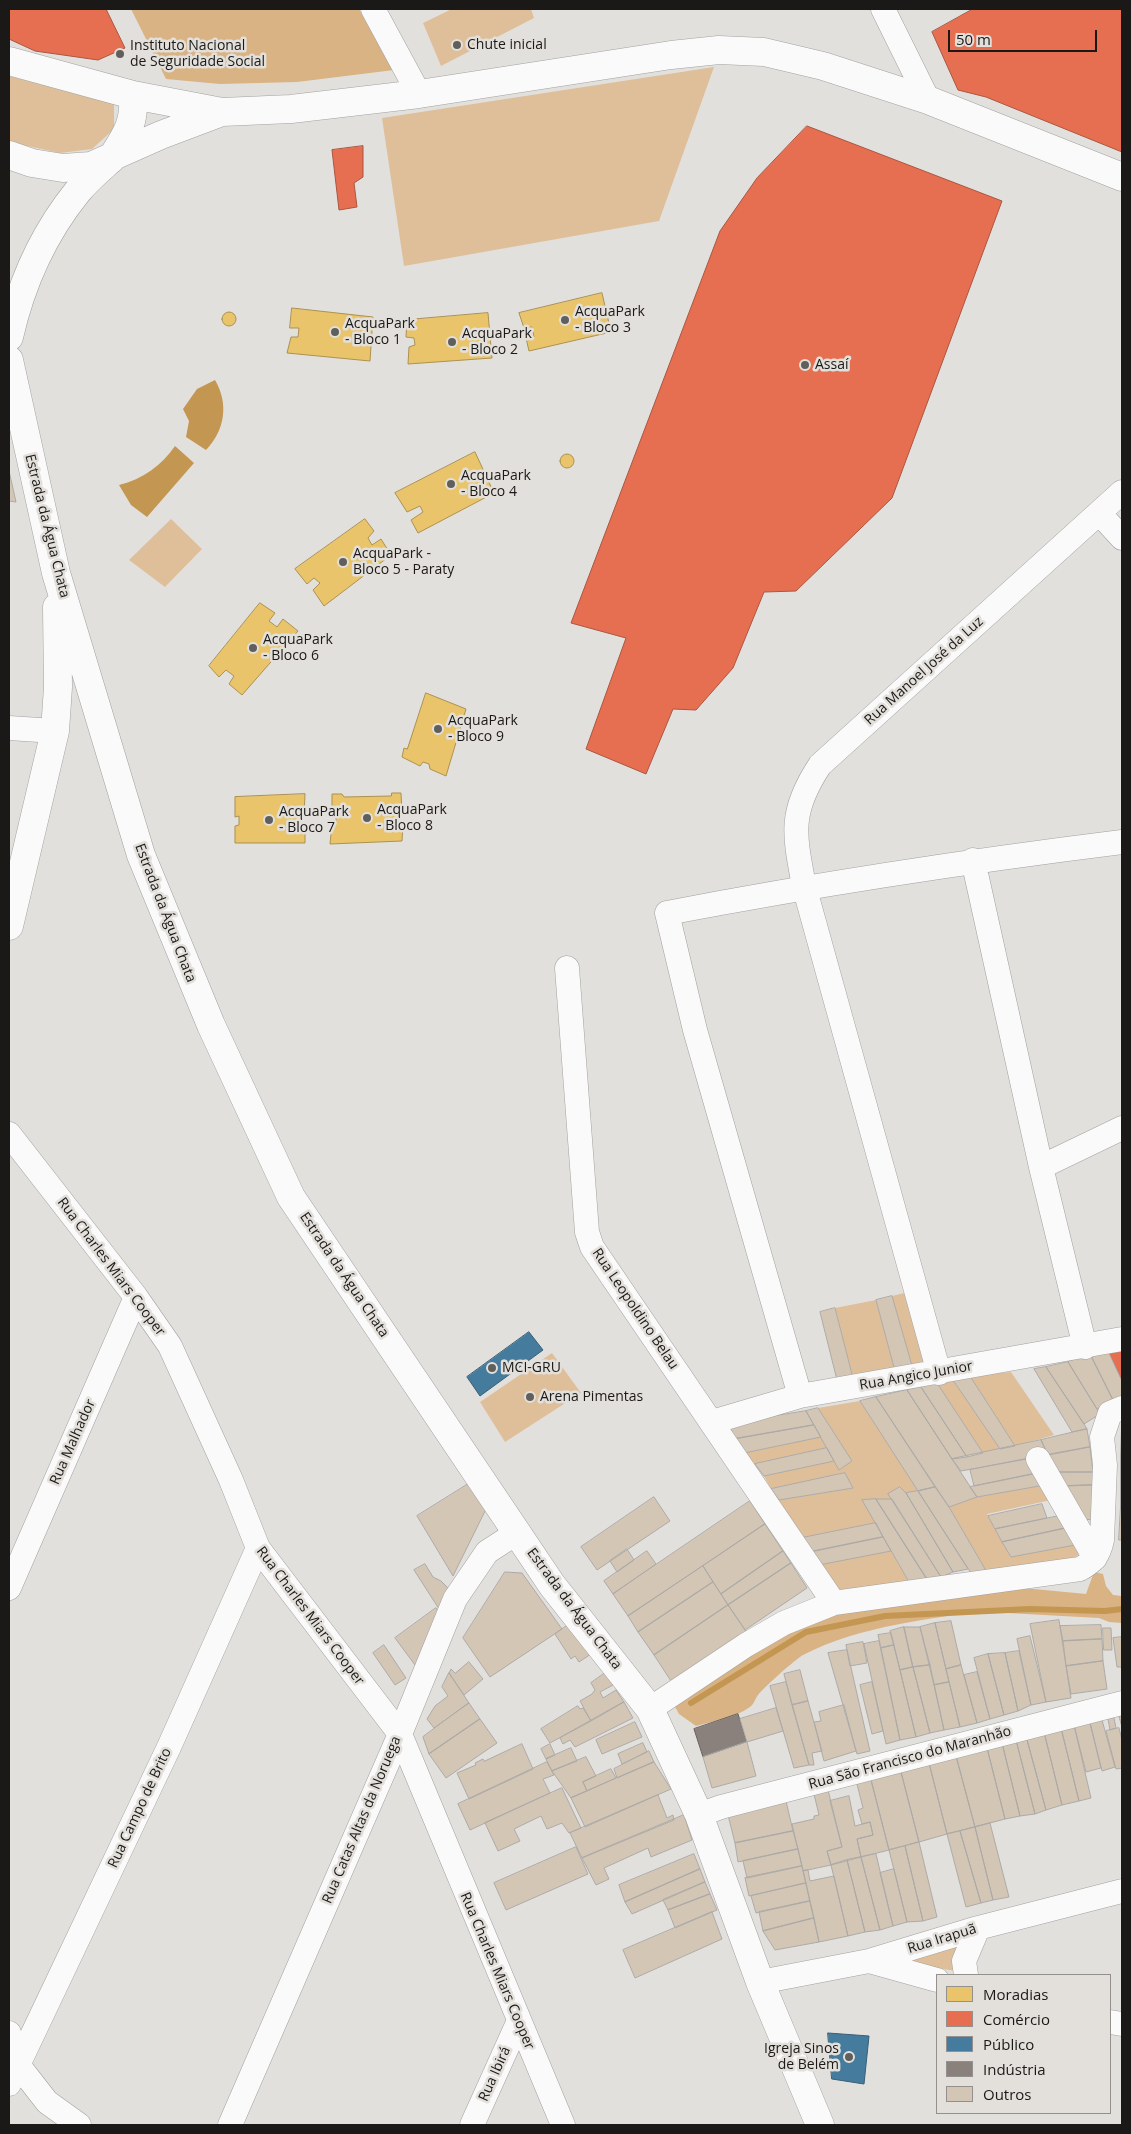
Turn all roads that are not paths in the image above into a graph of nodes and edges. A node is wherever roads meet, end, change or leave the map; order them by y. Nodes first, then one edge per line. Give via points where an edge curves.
1 (373, 9) edge
2 (882, 9) edge
3 (9, 61) edge
4 (419, 94) junction
5 (133, 95) junction
6 (928, 100) junction
7 (222, 112) junction
8 (9, 155) edge
9 (111, 159) junction
10 (1122, 177) edge
11 (9, 337) edge
12 (9, 367) edge
13 (1122, 492) edge
14 (1099, 513) junction
15 (1122, 538) edge
16 (56, 573) junction
17 (9, 728) edge
18 (55, 731) junction
19 (1122, 842) edge
20 (973, 860) junction
21 (804, 886) junction
22 (10, 918) edge
23 (567, 968) dead end
24 (1122, 1128) edge
25 (9, 1134) edge
26 (1041, 1167) junction
27 (136, 1296) junction
28 (1122, 1339) edge
29 (1085, 1347) junction
30 (939, 1372) junction
31 (800, 1396) junction
32 (1122, 1408) edge
33 (712, 1422) junction
34 (1038, 1459) dead end
35 (518, 1532) junction
36 (258, 1548) junction
37 (1096, 1558) junction
38 (9, 1588) edge
39 (834, 1602) junction
40 (1122, 1702) edge
41 (650, 1709) junction
42 (400, 1734) junction
43 (699, 1815) junction
44 (1122, 1891) edge
45 (978, 1928) junction
46 (870, 1961) junction
47 (966, 1974) edge
48 (936, 1980) edge
49 (760, 1982) junction
50 (518, 2023) junction
51 (9, 2033) edge
52 (14, 2075) edge
53 (79, 2125) edge
54 (230, 2125) edge
55 (472, 2125) edge
56 (562, 2125) edge
57 (820, 2125) edge

1 - 4 street
2 - 6 street
3 - 5 street
4 - 6 street via 661,56 720,50 764,52 815,64
4 - 7 street via 284,109
5 - 7 street
5 - 9 street via 130,130
6 - 10 street
7 - 9 street via 161,135
8 - 9 street via 63,168 91,166
9 - 11 street via 78,191 28,270
12 - 16 street, Estrada da Água Chata
13 - 14 street, Rua Manoel José da Luz
14 - 15 street
14 - 21 street, Rua Manoel José da Luz via 820,765 806,786 798,808 795,838
16 - 18 street via 58,687
16 - 35 street, Estrada da Água Chata via 141,854 198,995 291,1196
17 - 18 street
18 - 22 street
19 - 20 street
20 - 21 street
20 - 26 street
21 - 30 street, Rua Manoel José da Luz
21 - 31 street via 667,913 694,1030
23 - 33 street, Rua Leopoldino Belau via 587,1232 592,1247
24 - 26 street
25 - 27 street, Rua Charles Miars Cooper
26 - 29 street
27 - 36 street, Rua Charles Miars Cooper via 170,1346
27 - 38 street, Rua Malhador
28 - 29 street, Rua Angico Junior
29 - 30 street, Rua Angico Junior
30 - 31 street, Rua Angico Junior
31 - 33 street, Rua Angico Junior
32 - 37 street via 1110,1413 1102,1437 1105,1465 1102,1540
33 - 39 street, Rua Leopoldino Belau
34 - 37 street
35 - 41 street, Estrada da Água Chata via 552,1585
35 - 42 street, Rua Catas Altas da Noruega via 487,1552 455,1598
36 - 42 street, Rua Charles Miars Cooper
36 - 52 street, Rua Campo de Brito via 169,1748
37 - 39 street via 1080,1570
39 - 41 street via 784,1623 746,1645
40 - 43 street, Rua São Francisco do Maranhão
41 - 43 street, Estrada da Água Chata
42 - 50 street, Rua Charles Miars Cooper
42 - 54 street, Rua Catas Altas da Noruega
43 - 49 street, Estrada da Água Chata
44 - 45 street, Rua Irapuã
45 - 46 street, Rua Irapuã
45 - 47 street via 964,1961
46 - 48 street
46 - 49 street, Rua Irapuã
49 - 57 street, Estrada da Água Chata
50 - 55 street, Rua Ibirá
50 - 56 street, Rua Charles Miars Cooper
51 - 52 street
52 - 53 street

